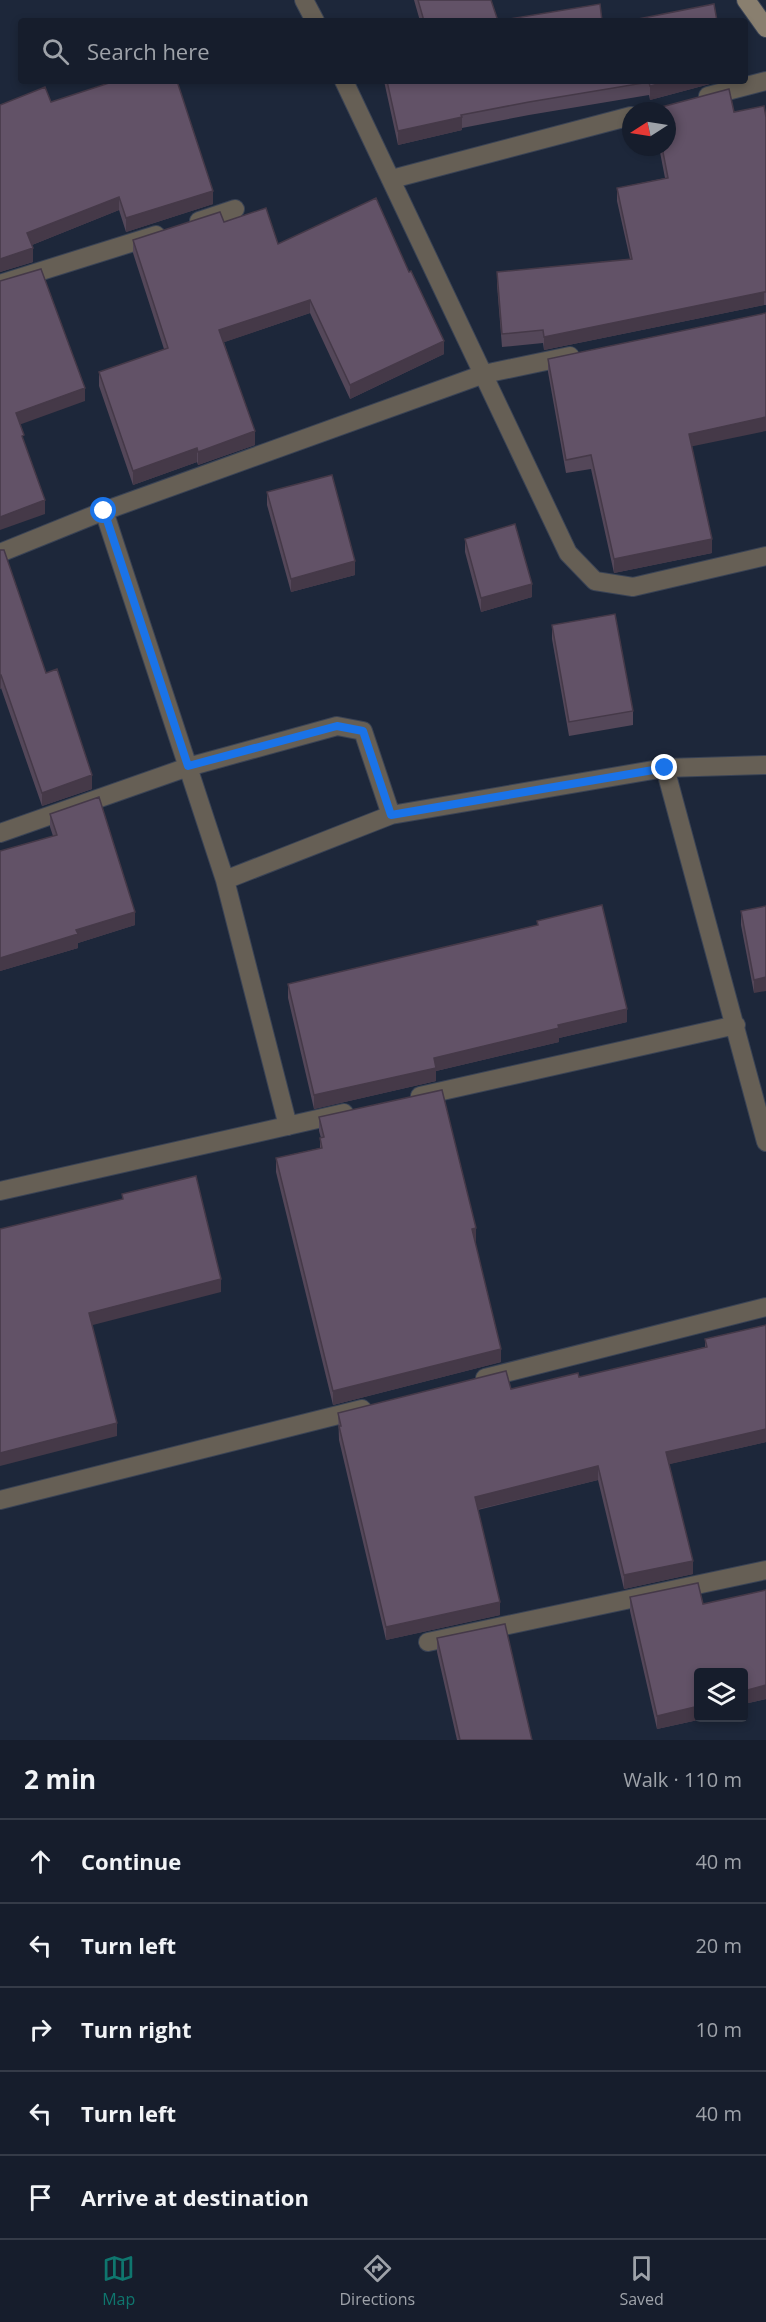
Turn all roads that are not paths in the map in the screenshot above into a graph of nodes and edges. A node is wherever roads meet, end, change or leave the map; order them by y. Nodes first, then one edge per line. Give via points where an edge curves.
1 (304, 0) edge
2 (746, 0) edge
3 (313, 18) edge
4 (766, 27) edge
5 (766, 81) edge
6 (345, 84) edge
7 (686, 102) edge
8 (622, 118) edge
9 (392, 179) junction
10 (235, 209) dead end
11 (0, 284) edge
12 (592, 351) edge
13 (484, 374) junction
14 (104, 511) junction
15 (0, 553) edge
16 (766, 556) edge
17 (766, 765) edge
18 (188, 766) junction
19 (665, 768) junction
20 (391, 815) junction
21 (0, 833) edge
22 (225, 880) junction
23 (736, 1025) junction
24 (403, 1100) edge
25 (357, 1110) edge
26 (288, 1126) junction
27 (765, 1135) edge
28 (0, 1191) edge
29 (766, 1307) edge
30 (464, 1383) edge
31 (383, 1403) edge
32 (0, 1500) edge
33 (766, 1570) edge
34 (428, 1642) dead end

1 - 3 street
2 - 4 street
5 - 7 street
6 - 9 street
8 - 9 street
9 - 13 street
10 - 11 street
12 - 13 street
13 - 14 street
13 - 16 street via 568,553 595,581 633,587
14 - 15 street
14 - 18 street
17 - 19 street
18 - 20 street via 337,726 363,731
18 - 21 street
18 - 22 street
19 - 20 street
19 - 23 street
20 - 22 street
22 - 26 street
23 - 24 street
23 - 27 street
25 - 26 street
26 - 28 street
29 - 30 street
31 - 32 street
33 - 34 street

